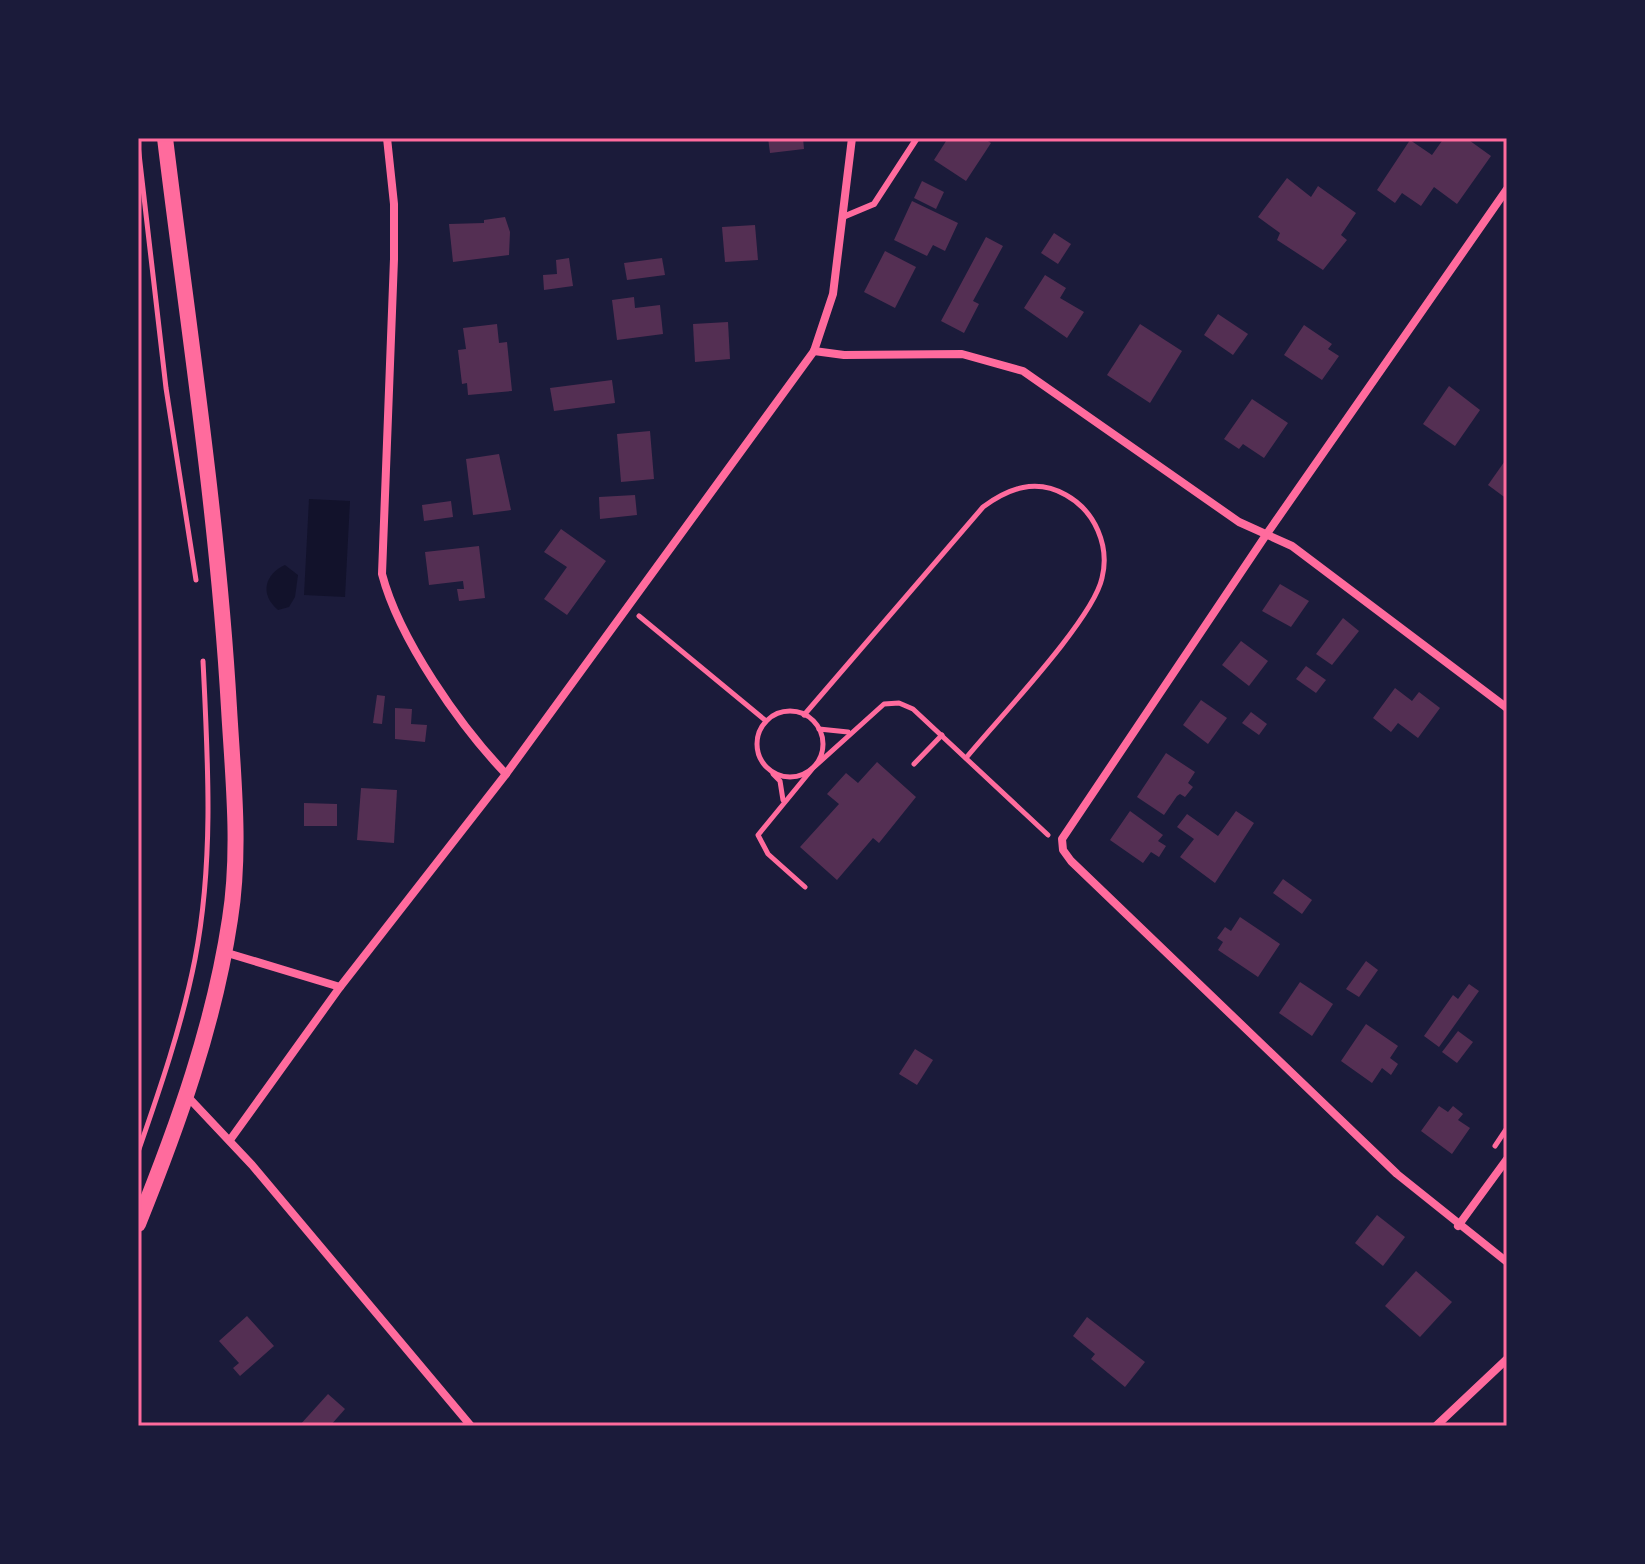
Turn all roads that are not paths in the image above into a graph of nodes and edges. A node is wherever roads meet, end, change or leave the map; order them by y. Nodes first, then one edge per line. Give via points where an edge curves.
1 (165, 138) edge
2 (387, 138) edge
3 (852, 138) edge
4 (917, 138) edge
5 (1507, 189) edge
6 (843, 217) junction
7 (814, 351) junction
8 (1266, 535) junction
9 (1507, 708) edge
10 (506, 774) junction
11 (224, 952) junction
12 (340, 987) junction
13 (187, 1096) junction
14 (230, 1140) junction
15 (1507, 1159) edge
16 (138, 1224) edge
17 (1458, 1226) junction
18 (1507, 1262) edge
19 (1507, 1359) edge
20 (471, 1426) edge
21 (1436, 1426) edge

1 - 11 main road via 225,631 235,833
2 - 10 street via 395,232 382,574 393,608 457,718
3 - 6 street
4 - 6 lane via 874,204
5 - 8 street
6 - 7 street via 833,294
7 - 8 street via 962,354 1023,371 1239,522
7 - 10 street
8 - 9 street via 1292,546
8 - 17 street via 1065,830 1063,846 1397,1174
10 - 12 street
11 - 12 street
11 - 13 main road
12 - 14 street
13 - 14 street
13 - 16 main road
14 - 20 street
15 - 17 street
17 - 18 street
19 - 21 street

